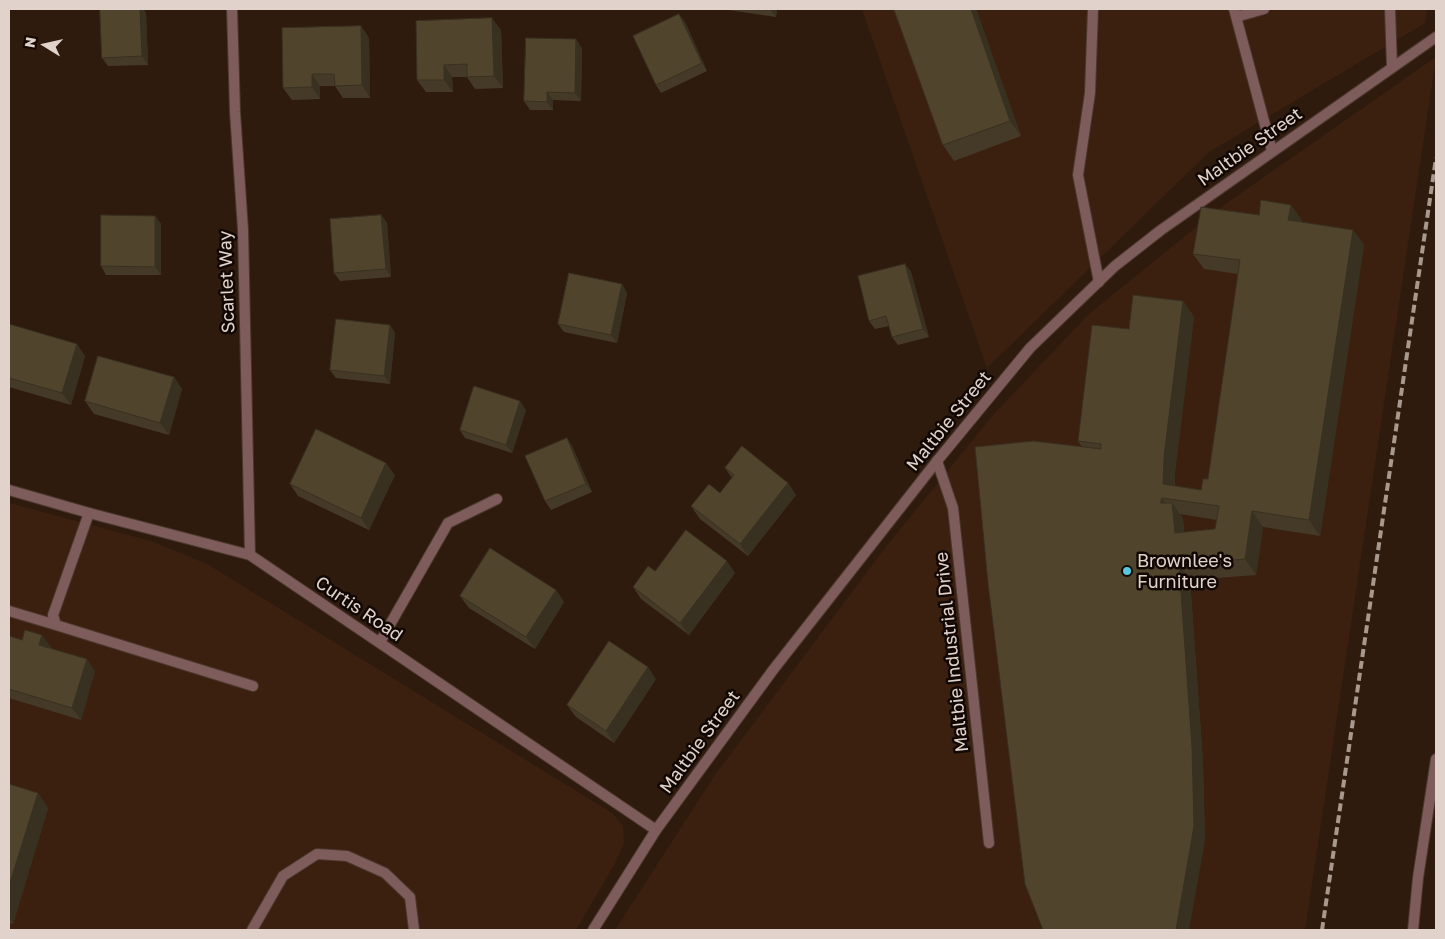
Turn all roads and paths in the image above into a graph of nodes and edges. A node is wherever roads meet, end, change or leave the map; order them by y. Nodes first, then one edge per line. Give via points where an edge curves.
1 (232, 9) edge
2 (1093, 9) edge
3 (1264, 9) edge
4 (1390, 9) edge
5 (1235, 13) edge
6 (1436, 37) edge
7 (1392, 67) junction
8 (1272, 151) junction
9 (1099, 282) junction
10 (937, 460) junction
11 (9, 490) edge
12 (496, 499) dead end
13 (89, 513) junction
14 (250, 555) junction
15 (9, 611) edge
16 (56, 625) junction
17 (380, 642) junction
18 (253, 686) dead end
19 (1436, 759) edge
20 (656, 830) junction
21 (989, 843) dead end
22 (252, 930) edge
23 (414, 930) edge
24 (593, 930) edge
25 (1413, 930) edge

1 - 14 street, Scarlet Way via 243,230
2 - 9 street via 1090,94 1078,175
3 - 5 street
4 - 7 street
5 - 8 street
6 - 7 street, Maltbie Street
7 - 8 street, Maltbie Street
8 - 9 street, Maltbie Street via 1160,230
9 - 10 street, Maltbie Street via 1030,348
10 - 20 street, Maltbie Street via 773,670
10 - 21 street, Maltbie Industrial Drive via 953,508
11 - 13 street, Curtis Road
12 - 17 street via 448,523
13 - 14 street, Curtis Road
13 - 16 street via 53,614
14 - 17 street, Curtis Road
15 - 16 street
16 - 18 street
17 - 20 street, Curtis Road
19 - 25 street
20 - 24 street, Maltbie Street
22 - 23 street via 283,876 317,854 347,856 385,873 410,897

